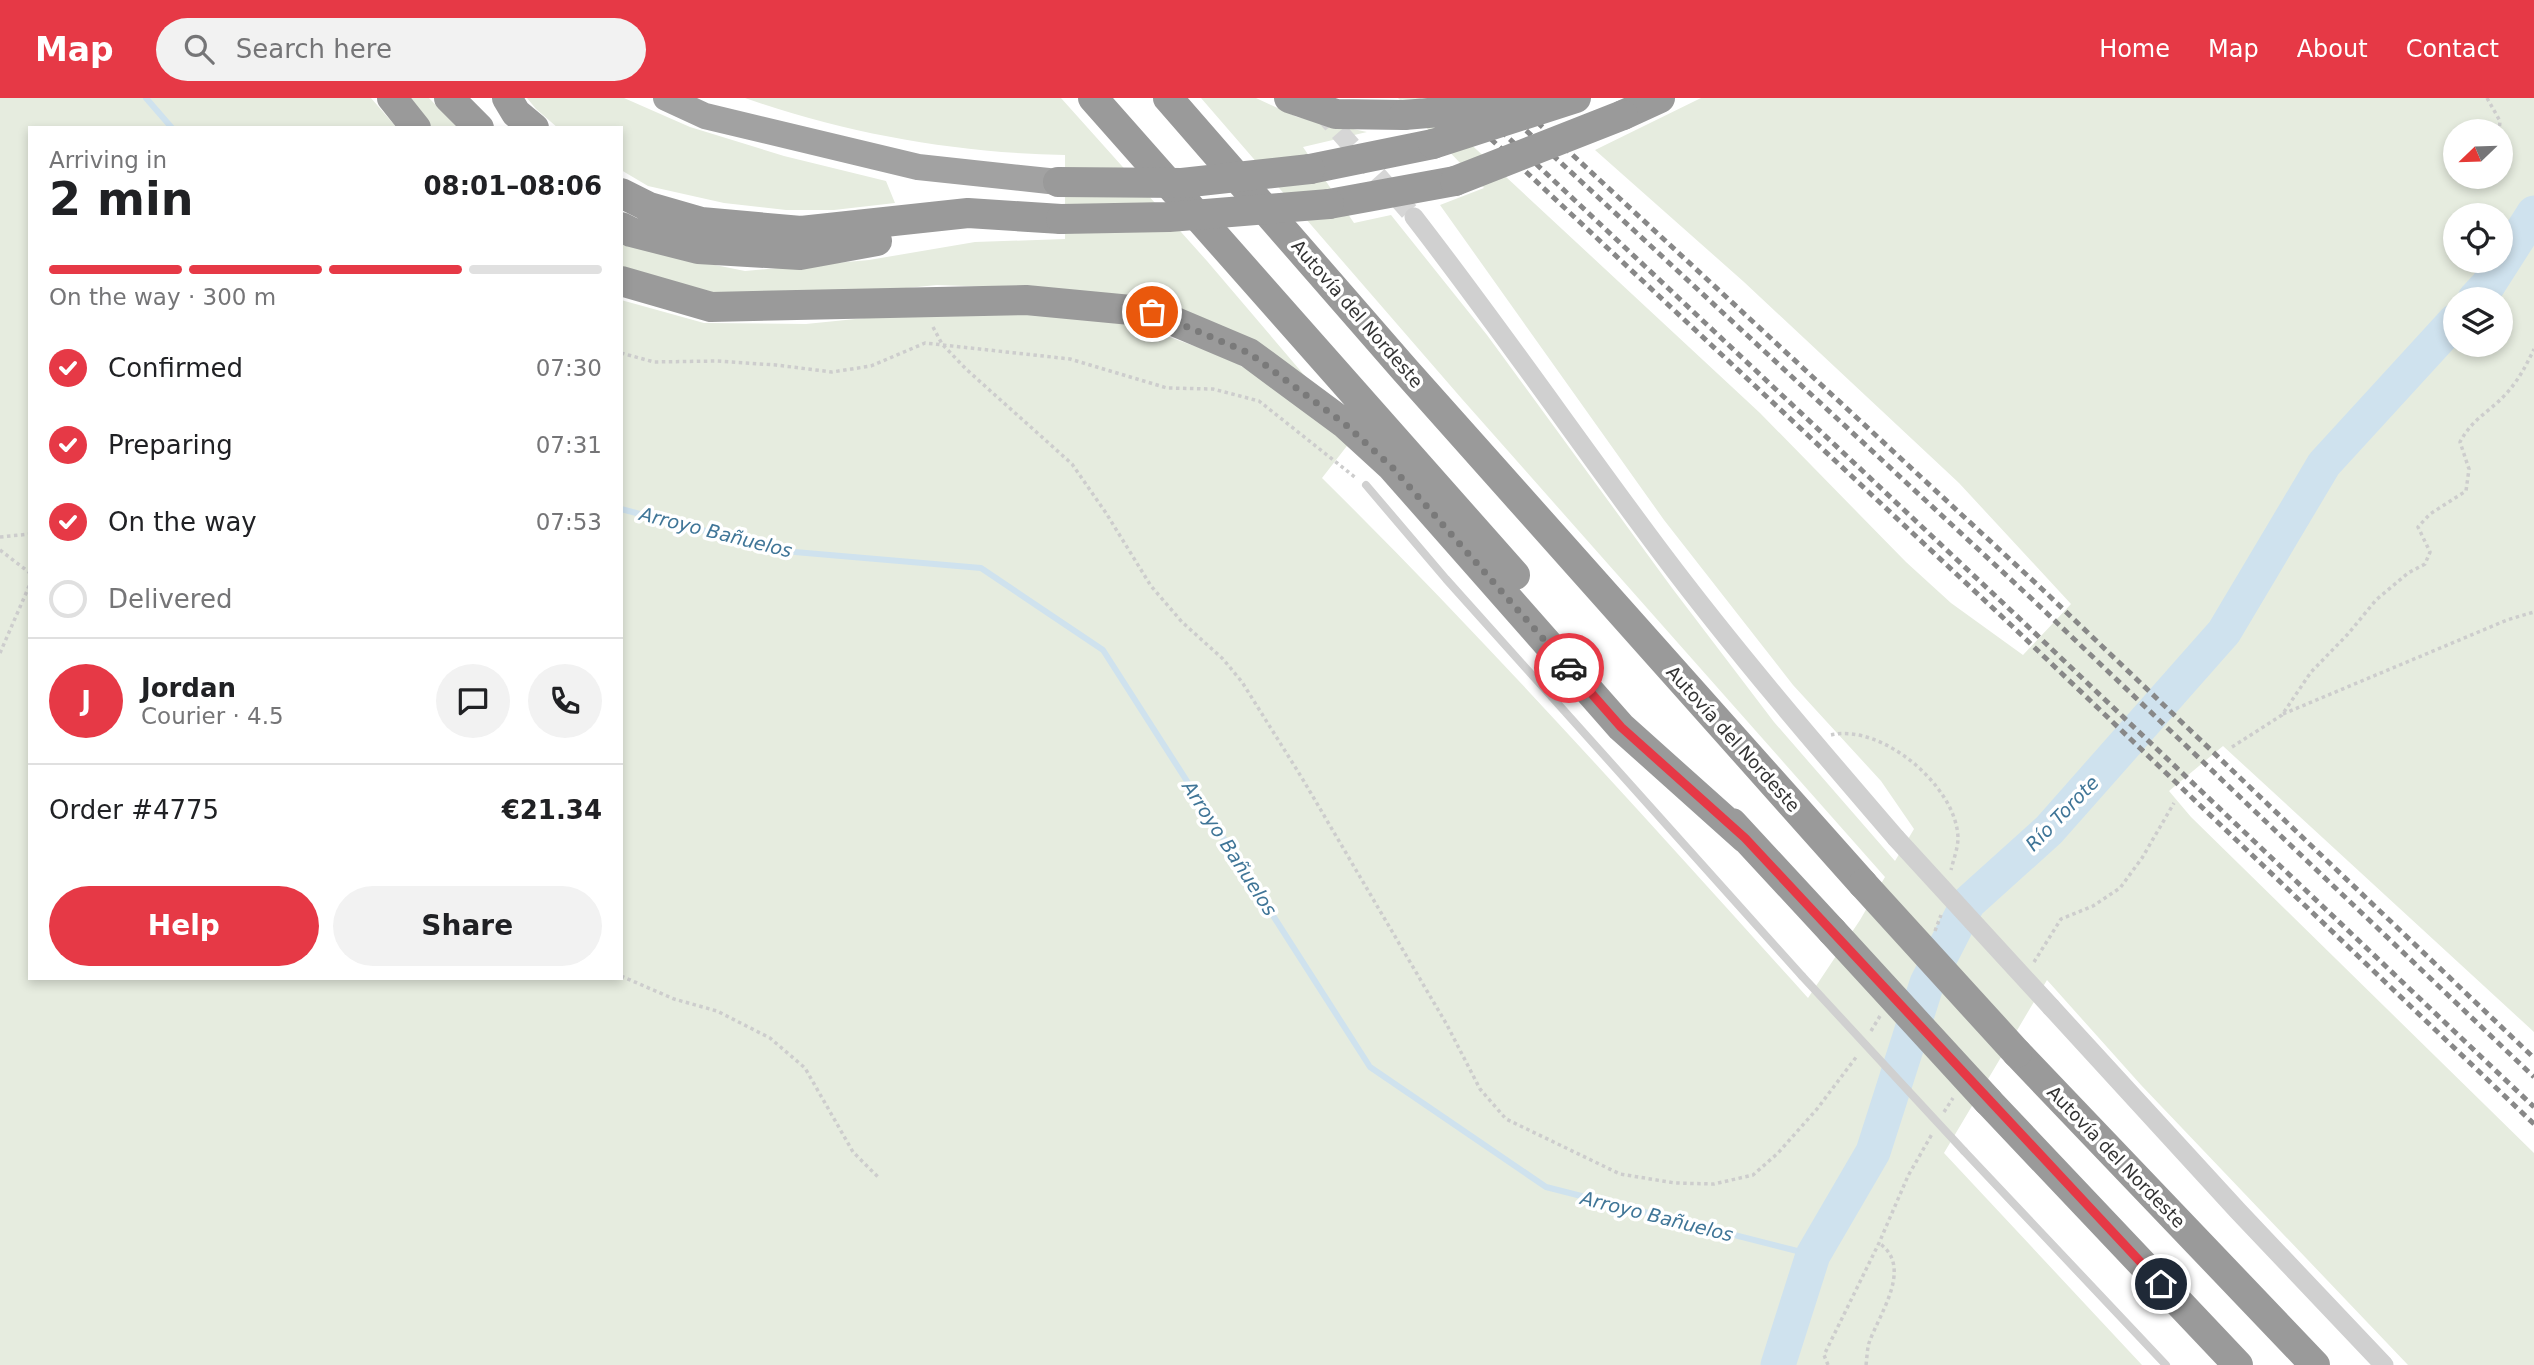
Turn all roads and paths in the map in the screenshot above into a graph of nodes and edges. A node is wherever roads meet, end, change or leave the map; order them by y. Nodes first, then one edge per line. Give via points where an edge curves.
1 (392, 98) edge
2 (449, 98) edge
3 (666, 98) edge
4 (1093, 98) edge
5 (1168, 98) edge
6 (1289, 98) edge
7 (1520, 98) edge
8 (1576, 98) edge
9 (1660, 98) edge
10 (2487, 98) edge
11 (2499, 119) edge
12 (414, 126) edge
13 (477, 126) edge
14 (1058, 182) joint
15 (623, 194) edge
16 (1414, 217) tunnel mouth
17 (1061, 219) junction
18 (623, 228) edge
19 (623, 282) edge
20 (921, 302) junction
21 (942, 344) junction
22 (2534, 349) edge
23 (623, 353) edge
24 (1366, 485) joint
25 (28, 534) edge
26 (0, 537) edge
27 (0, 550) edge
28 (28, 571) edge
29 (28, 589) edge
30 (2534, 612) edge
31 (0, 653) edge
32 (2282, 715) junction
33 (2232, 747) dead end
34 (1745, 838) junction
35 (623, 977) edge
36 (1817, 1110) dead end
37 (879, 1178) dead end
38 (1879, 1243) dead end
39 (1824, 1355) dead end
40 (1828, 1365) edge
41 (1866, 1365) edge
42 (2166, 1365) edge
43 (2238, 1365) edge
44 (2315, 1365) edge
45 (2384, 1365) edge

1 - 12 highway
2 - 13 highway
3 - 14 highway via 705,116 918,167
4 - 34 highway
5 - 44 highway, Autovía del Nordeste, bridge via 1863,884 2017,1053
6 - 7 highway, bridge via 1336,114 1405,116 1488,108
8 - 14 highway, bridge via 1433,144 1310,169 1182,183
9 - 17 highway, bridge via 1455,181 1329,204 1169,217
10 - 11 path
15 - 17 highway via 701,222 801,231 968,213
16 - 45 street, bridge via 1664,556 1812,741 2238,1212
17 - 18 highway via 902,237 800,255 698,249
19 - 20 highway via 711,307
20 - 21 path
20 - 34 highway via 1026,300 1152,312 1249,353 1345,424 1392,467 1621,727
21 - 23 path via 925,342 871,366 832,372 716,361 654,362
21 - 24 path via 1070,359 1167,388 1213,389 1259,401
21 - 36 path via 1072,464 1151,586 1242,682 1447,1025 1480,1089 1506,1119 1619,1174 1714,1184 1753,1175
22 - 32 path via 2505,396 2470,425 2460,442 2469,469 2466,491 2418,527 2430,552 2425,564 2376,600 2311,672
24 - 42 lane, bridge via 1802,976
25 - 26 path
27 - 28 path
29 - 31 path
30 - 32 path
32 - 33 path
34 - 43 highway, bridge
35 - 37 path via 716,1011 771,1038 805,1068 853,1152
38 - 41 path via 1888,1249 1896,1274 1868,1346
39 - 40 path

